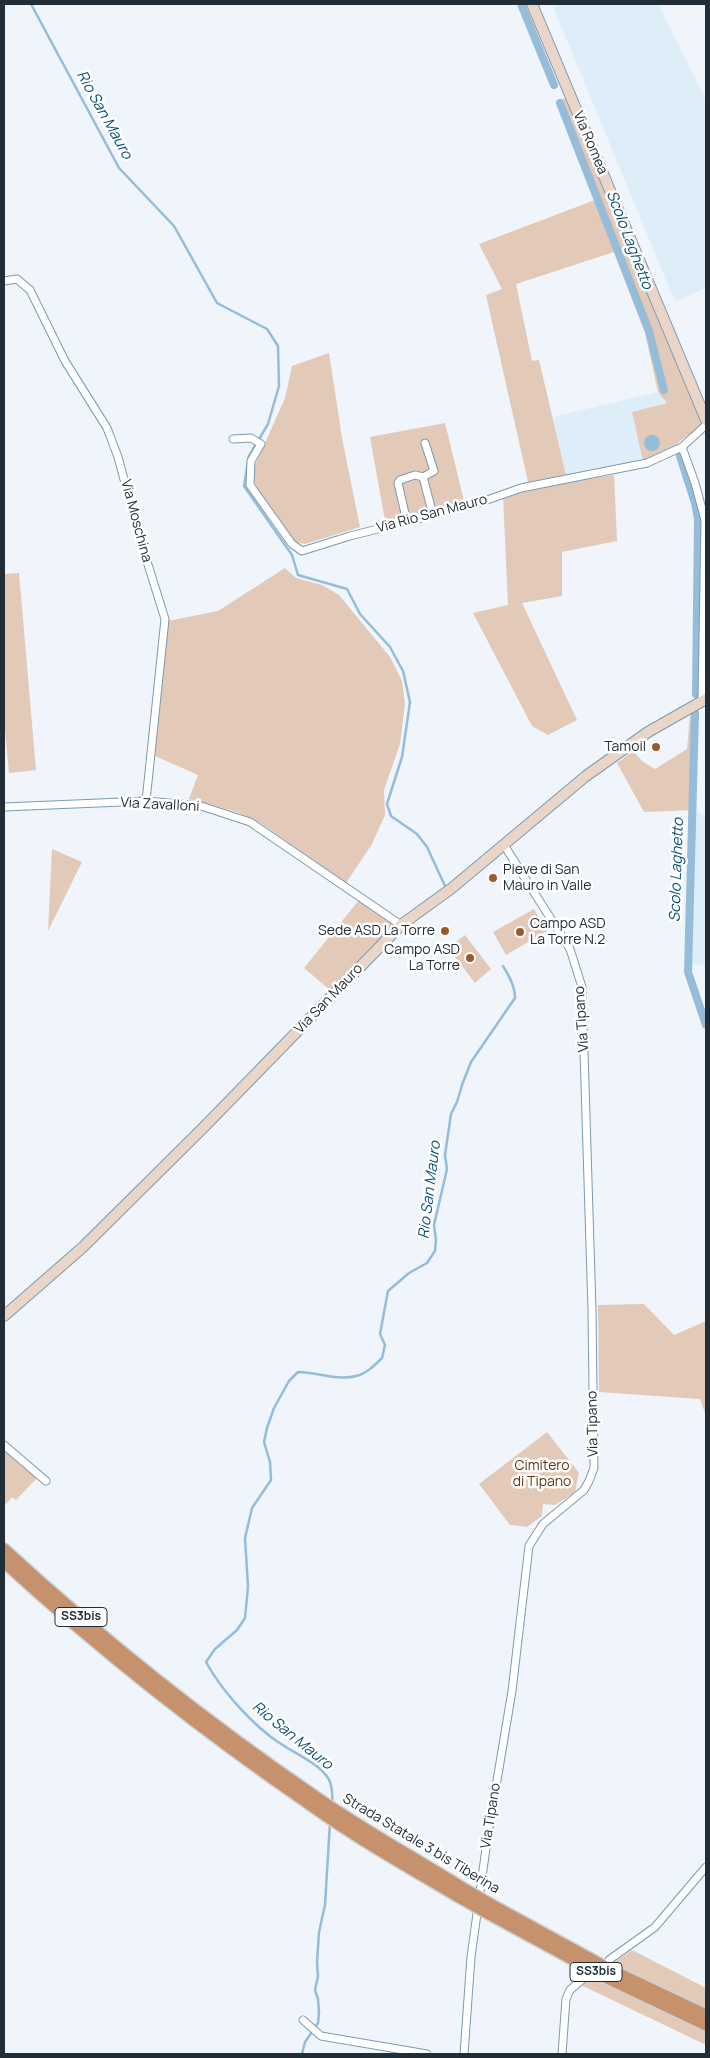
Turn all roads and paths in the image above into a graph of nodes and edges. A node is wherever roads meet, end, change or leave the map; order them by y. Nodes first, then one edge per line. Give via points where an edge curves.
1 (532, 4) edge
2 (4, 281) edge
3 (706, 420) edge
4 (706, 426) edge
5 (233, 439) dead end
6 (425, 443) dead end
7 (682, 447) junction
8 (423, 477) junction
9 (433, 515) junction
10 (406, 522) junction
11 (704, 700) edge
12 (146, 801) junction
13 (4, 807) edge
14 (504, 846) junction
15 (401, 925) junction
16 (4, 1316) edge
17 (4, 1445) edge
18 (46, 1481) dead end
19 (4, 1549) edge
20 (4, 1562) edge
21 (158, 1687) junction
22 (706, 1867) edge
23 (490, 1910) junction
24 (609, 1960) dead end
25 (585, 1977) dead end
26 (706, 2015) edge
27 (303, 2020) dead end
28 (706, 2025) edge
29 (426, 2054) edge
30 (464, 2054) edge
31 (562, 2054) edge

1 - 3 main road, Via Romea
2 - 12 street, Via Moschina via 17,279 30,290 66,362 107,428 166,619
4 - 7 street, Via Rio San Mauro
5 - 10 street, Via Rio San Mauro via 251,438 261,444 251,461 250,485 292,544 302,551
6 - 8 street via 434,471
7 - 9 street, Via Rio San Mauro via 646,463 520,488 474,505
7 - 11 street via 705,520
8 - 9 street
8 - 10 street via 414,475 398,483
9 - 10 street, Via Rio San Mauro
11 - 14 main road, Via San Mauro via 648,732 593,771
12 - 13 street, Via Zavalloni
12 - 15 street, Via Zavalloni via 201,806 250,822
14 - 15 main road, Via San Mauro
14 - 30 street, Via Tipano via 570,949 582,987 594,1468 584,1490 543,1524 530,1546 512,1691 471,1957
15 - 16 main road, Via San Mauro via 198,1134 82,1247
17 - 18 street
19 - 21 highway, Strada Statale 3 bis Tiberina / SS3bis
20 - 21 highway, Strada Statale 3 bis Tiberina / SS3bis via 66,1616
21 - 23 highway, Strada Statale 3 bis Tiberina / SS3bis, bridge via 314,1802
22 - 24 street via 655,1927
23 - 26 highway, Strada Statale 3 bis Tiberina / SS3bis
23 - 28 highway, Strada Statale 3 bis Tiberina / SS3bis via 605,1977
25 - 31 street via 570,1990 566,2000
27 - 29 street via 321,2036

